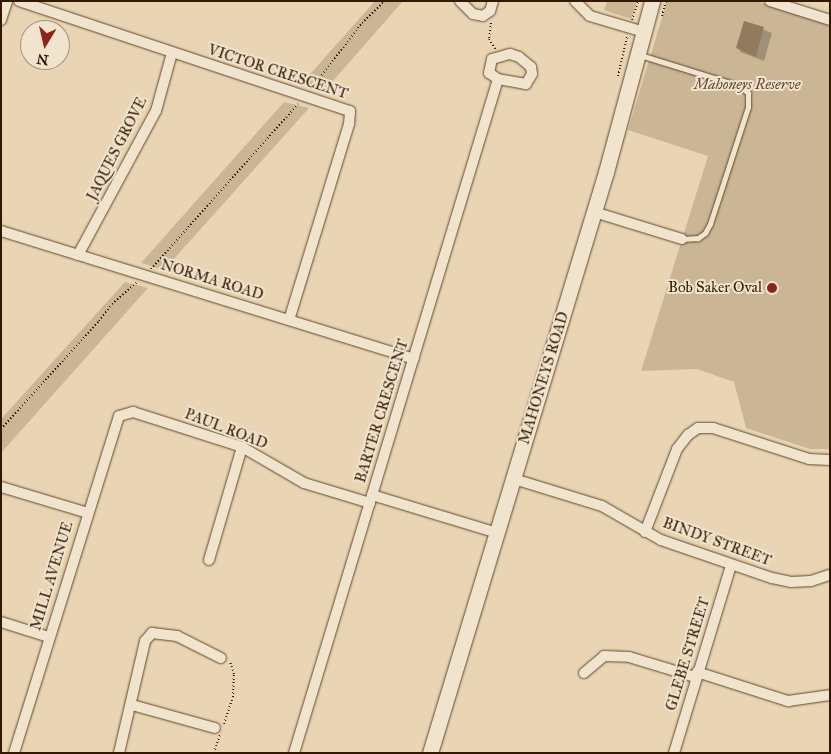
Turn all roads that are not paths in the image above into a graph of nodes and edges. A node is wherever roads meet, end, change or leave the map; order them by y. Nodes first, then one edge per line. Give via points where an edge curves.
1 (7, 1) edge
2 (19, 1) edge
3 (460, 1) edge
4 (575, 1) edge
5 (652, 1) edge
6 (770, 1) edge
7 (789, 4) edge
8 (492, 6) edge
9 (1, 20) edge
10 (830, 20) edge
11 (637, 30) junction
12 (172, 52) junction
13 (637, 54) junction
14 (498, 79) junction
15 (594, 212) junction
16 (1, 230) edge
17 (682, 239) joint
18 (78, 255) junction
19 (288, 320) junction
20 (414, 359) junction
21 (124, 412) joint
22 (242, 447) junction
23 (830, 460) edge
24 (514, 479) junction
25 (1, 487) edge
26 (371, 499) junction
27 (88, 513) junction
28 (645, 532) junction
29 (497, 533) junction
30 (209, 560) dead end
31 (731, 564) junction
32 (830, 575) edge
33 (1, 622) edge
34 (49, 637) junction
35 (221, 658) road end
36 (584, 673) dead end
37 (696, 675) junction
38 (830, 695) edge
39 (132, 705) junction
40 (215, 728) dead end
41 (14, 753) edge
42 (119, 753) edge
43 (294, 753) edge
44 (430, 753) edge
45 (674, 753) edge

1 - 9 street
2 - 12 street, VICTOR CRESCENT
3 - 8 street via 473,14 483,16
4 - 11 street via 590,16
5 - 11 main road, MAHONEYS ROAD
6 - 7 street
7 - 10 street
11 - 13 main road, MAHONEYS ROAD
12 - 18 street, JAQUES GROVE via 156,111
12 - 19 street, VICTOR CRESCENT via 350,111 349,124
13 - 15 main road, MAHONEYS ROAD
13 - 17 lane via 740,86 748,93 748,107 710,224 698,238
14 - 14 street via 526,84 532,74 526,61 519,56 499,55 492,59 488,69
14 - 20 street, BARTER CRESCENT
15 - 17 street
15 - 24 main road, MAHONEYS ROAD
16 - 18 street, NORMA ROAD
18 - 19 street, NORMA ROAD
19 - 20 street, NORMA ROAD
20 - 26 street, BARTER CRESCENT
21 - 22 street, PAUL ROAD via 133,412
21 - 27 street, MILL AVENUE via 115,421
22 - 26 street, PAUL ROAD via 304,483
22 - 30 street
23 - 28 street via 809,458 713,428 698,428 677,449
24 - 28 street, BINDY STREET via 602,506
24 - 29 main road, MAHONEYS ROAD
25 - 27 street
26 - 29 street, PAUL ROAD
26 - 43 street, BARTER CRESCENT
27 - 34 street, MILL AVENUE
28 - 31 street, BINDY STREET
29 - 44 main road, MAHONEYS ROAD
31 - 32 street, BINDY STREET via 791,582 811,581
31 - 37 street, GLEBE STREET
33 - 34 street
34 - 41 street, MILL AVENUE
35 - 39 street via 177,636 152,633 145,641
36 - 37 street via 604,656 629,657
37 - 38 street via 788,701
37 - 45 street, GLEBE STREET
39 - 40 street
39 - 42 street

